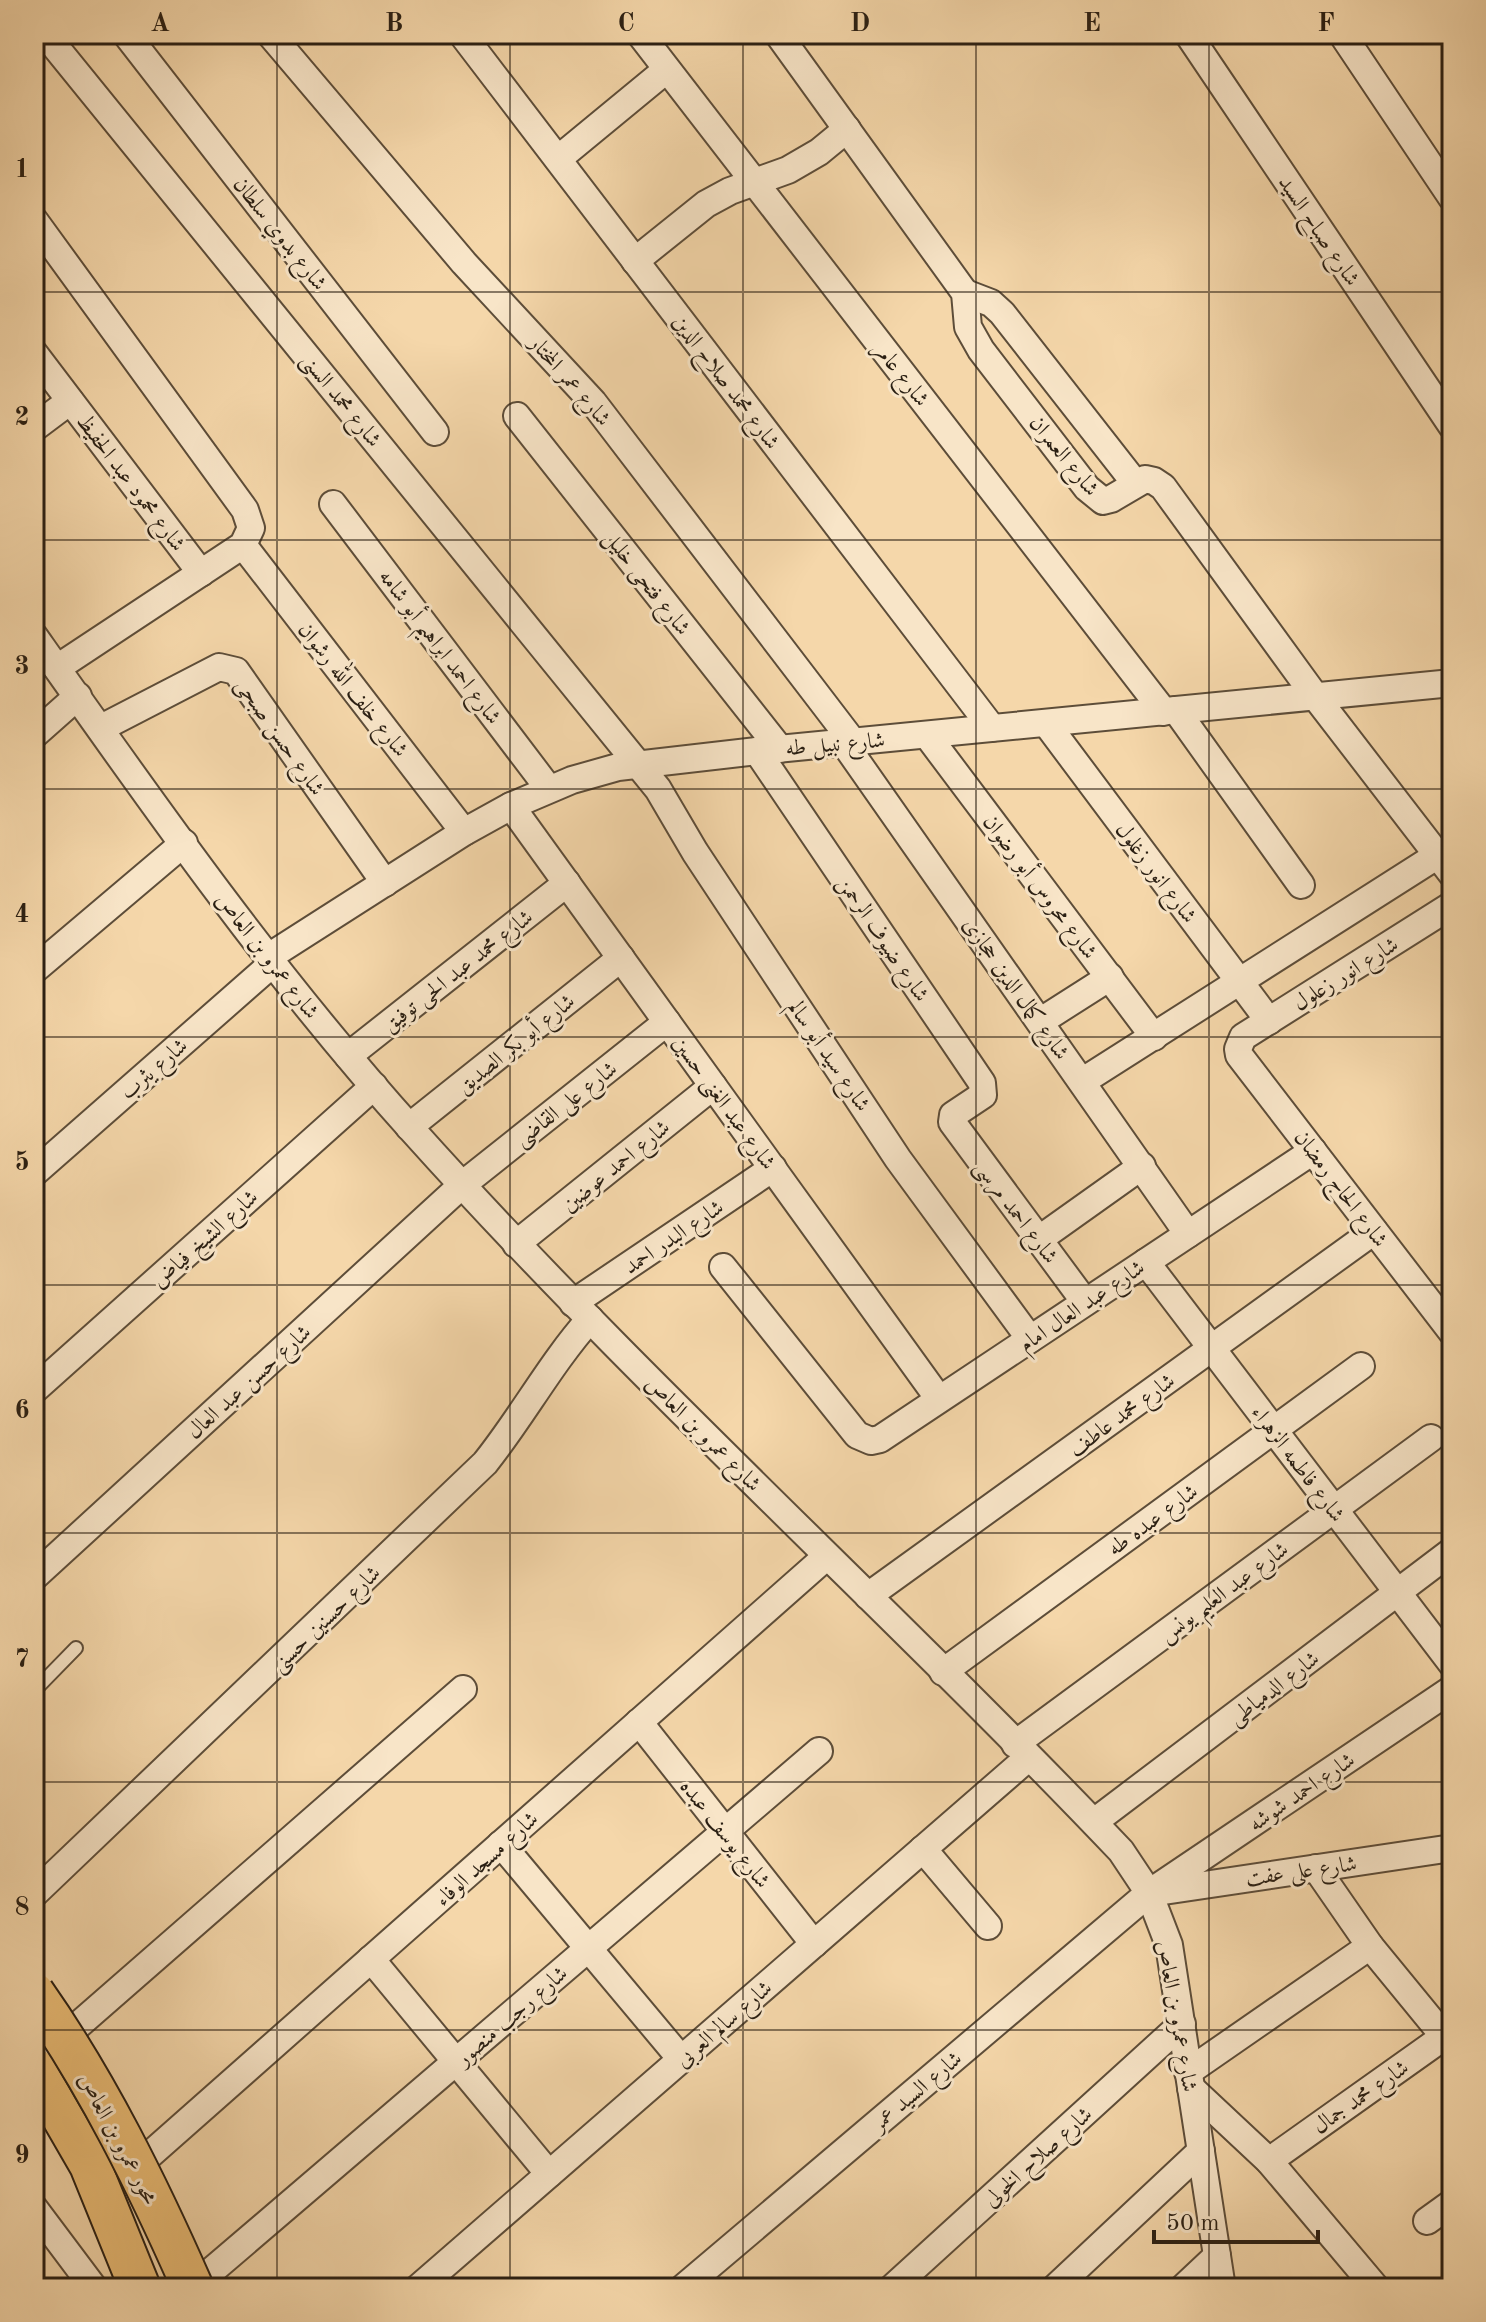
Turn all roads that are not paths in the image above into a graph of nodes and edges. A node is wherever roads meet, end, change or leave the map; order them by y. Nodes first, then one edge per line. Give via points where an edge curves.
1 (45, 34) edge
2 (126, 34) edge
3 (270, 34) edge
4 (462, 34) edge
5 (640, 34) edge
6 (778, 34) edge
7 (1188, 34) edge
8 (1342, 34) edge
9 (666, 70) junction
10 (847, 129) junction
11 (558, 159) junction
12 (755, 182) junction
13 (1452, 198) edge
14 (34, 220) edge
15 (635, 261) junction
16 (965, 293) junction
17 (34, 353) edge
18 (70, 401) junction
19 (517, 416) dead end
20 (1452, 426) edge
21 (34, 428) edge
22 (435, 432) dead end
23 (1135, 483) junction
24 (333, 504) dead end
25 (243, 545) junction
26 (201, 573) junction
27 (34, 636) edge
28 (57, 668) junction
29 (1452, 683) edge
30 (78, 696) junction
31 (1315, 696) junction
32 (1170, 711) junction
33 (1046, 723) junction
34 (101, 728) junction
35 (992, 728) junction
36 (34, 735) edge
37 (927, 735) junction
38 (849, 742) junction
39 (768, 750) junction
40 (638, 766) junction
41 (549, 789) junction
42 (511, 806) junction
43 (464, 832) junction
44 (184, 843) junction
45 (1445, 865) edge
46 (385, 883) junction
47 (567, 883) junction
48 (1301, 885) dead end
49 (1452, 905) edge
50 (621, 958) junction
51 (269, 961) junction
52 (34, 970) edge
53 (1110, 977) junction
54 (1240, 982) junction
55 (1041, 1021) junction
56 (1269, 1021) junction
57 (667, 1022) junction
58 (1154, 1037) junction
59 (1239, 1042) joint
60 (348, 1056) junction
61 (1083, 1081) junction
62 (374, 1086) junction
63 (713, 1086) junction
64 (952, 1119) joint
65 (409, 1127) junction
66 (1313, 1151) junction
67 (1142, 1166) junction
68 (773, 1168) junction
69 (34, 1173) edge
70 (462, 1185) junction
71 (1374, 1231) junction
72 (1188, 1234) junction
73 (1038, 1240) junction
74 (516, 1244) junction
75 (1146, 1262) junction
76 (723, 1267) dead end
77 (1085, 1302) junction
78 (582, 1311) junction
79 (1452, 1332) edge
80 (1030, 1339) junction
81 (1211, 1348) junction
82 (1361, 1366) dead end
83 (34, 1390) edge
84 (939, 1399) junction
85 (1273, 1429) junction
86 (1431, 1438) dead end
87 (1334, 1510) junction
88 (1452, 1551) edge
89 (827, 1556) junction
90 (34, 1577) edge
91 (1397, 1592) junction
92 (868, 1596) junction
93 (76, 1648) dead end
94 (1452, 1664) edge
95 (943, 1672) junction
96 (463, 1689) dead end
97 (1452, 1689) edge
98 (34, 1691) edge
99 (639, 1722) junction
100 (819, 1751) dead end
101 (1022, 1751) junction
102 (1094, 1822) junction
103 (725, 1831) junction
104 (501, 1844) junction
105 (923, 1849) junction
106 (1448, 1854) edge
107 (1316, 1868) junction
108 (1149, 1893) junction
109 (34, 1894) edge
110 (988, 1926) dead end
111 (814, 1944) junction
112 (1370, 1946) junction
113 (589, 1949) junction
114 (371, 1959) junction
115 (34, 1993) edge
116 (34, 2003) edge
117 (1182, 2024) junction
118 (1450, 2038) edge
119 (64, 2039) junction
120 (681, 2059) junction
121 (456, 2062) junction
122 (34, 2066) edge
123 (1190, 2080) junction
124 (1201, 2151) junction
125 (145, 2159) junction
126 (1269, 2161) junction
127 (549, 2174) junction
128 (1452, 2203) edge
129 (34, 2208) edge
130 (1427, 2221) dead end
131 (1217, 2256) junction
132 (200, 2285) edge
133 (94, 2288) edge
134 (140, 2288) edge
135 (418, 2288) edge
136 (683, 2288) edge
137 (892, 2288) edge
138 (1055, 2288) edge
139 (1183, 2288) edge
140 (1222, 2288) edge
141 (1376, 2288) edge

1 - 40 street, شارع محمد السنى
2 - 22 street, شارع بدوي سلطان
3 - 38 street, شارع عمر المختار via 464,263 593,402
4 - 11 street, شارع محمد صلاح الدين
5 - 9 street, شارع عامر
6 - 10 street, شارع العمران
7 - 20 street, شارع صباح السيد
8 - 13 street
9 - 11 street
9 - 12 street, شارع عامر
10 - 12 street via 788,170
10 - 16 street, شارع العمران
11 - 15 street, شارع محمد صلاح الدين
12 - 15 street via 706,204
12 - 32 street, شارع عامر
14 - 25 street via 245,510 251,528
15 - 35 street, شارع محمد صلاح الدين
16 - 23 street via 1002,313
16 - 23 street, شارع العمران via 973,337 1095,496 1111,499
17 - 18 street, شارع محمود عبد الحفيظ
18 - 21 street
18 - 26 street, شارع محمود عبد الحفيظ
19 - 39 street, شارع فتحى خليل
23 - 31 street, شارع العمران via 1145,479 1163,487
24 - 41 street, شارع احمد ابراهيم أبو شامه
25 - 26 street
25 - 43 street, شارع خلف الله رشوان
26 - 28 street
27 - 28 street, شارع عمرو بن العاص
28 - 30 street, شارع عمرو بن العاص
29 - 31 street, شارع نبيل طه
30 - 34 street, شارع عمرو بن العاص
30 - 36 street
31 - 32 street, شارع نبيل طه
31 - 45 street, شارع العمران
32 - 33 street, شارع نبيل طه
32 - 48 street, شارع عامر
33 - 35 street, شارع نبيل طه
33 - 54 street, شارع انور زغلول
34 - 44 street, شارع عمرو بن العاص
34 - 46 street, شارع حسن صبحى via 219,667 236,671
35 - 37 street, شارع نبيل طه
37 - 38 street, شارع نبيل طه
37 - 53 street, شارع محروس أبو رضوان
38 - 39 street, شارع نبيل طه
38 - 55 street, شارع كمال الدين حجازى
39 - 40 street, شارع نبيل طه
39 - 64 street, شارع ضيوف الرحمن via 984,1087 979,1099
40 - 41 street, شارع نبيل طه
40 - 80 street, شارع سيد أبو سالم via 898,1159
41 - 42 street, شارع نبيل طه
42 - 43 street, شارع نبيل طه
42 - 47 street, شارع عبد الغنى حسين
43 - 46 street, شارع نبيل طه
44 - 51 street, شارع عمرو بن العاص
44 - 52 street
45 - 54 street
46 - 51 street, شارع نبيل طه
47 - 50 street, شارع عبد الغنى حسين
47 - 60 street, شارع محمد عبد الحى توفيق
49 - 56 street, شارع انور زعلول
50 - 57 street, شارع عبد الغنى حسين
50 - 65 street, شارع أبو بكر الصديق
51 - 60 street, شارع عمرو بن العاص
51 - 69 street, شارع يثرب
53 - 55 street
53 - 58 street, شارع محروس أبو رضوان
54 - 56 street, شارع انور زغلول
54 - 58 street
55 - 61 street, شارع كمال الدين حجازى
56 - 59 street, شارع انور زعلول
57 - 63 street, شارع عبد الغنى حسين
57 - 70 street, شارع على القاضى
58 - 61 street
59 - 66 street, شارع الحاج رمضان via 1239,1055
60 - 62 street, شارع عمرو بن العاص
61 - 67 street, شارع كمال الدين حجازى
62 - 65 street, شارع عمرو بن العاص
62 - 83 street, شارع الشيخ فياض
63 - 68 street, شارع عبد الغنى حسين
63 - 74 street, شارع احمد عوضين
64 - 73 street, شارع احمد مرسى
65 - 70 street, شارع عمرو بن العاص
66 - 71 street, شارع الحاج رمضان
66 - 72 street, شارع عبد العال امام
67 - 72 street, شارع كمال الدين حجازى
67 - 73 street
68 - 78 street, شارع البدر احمد
68 - 84 street, شارع عبد الغنى حسين
70 - 74 street, شارع عمرو بن العاص
70 - 90 street, شارع حسن عبد العال
71 - 79 street, شارع الحاج رمضان
71 - 81 street, شارع محمد عاطف
72 - 75 street, شارع عبد العال امام
73 - 77 street, شارع احمد مرسى
74 - 78 street, شارع عمرو بن العاص
75 - 77 street, شارع عبد العال امام
75 - 81 street, شارع فاطمه الزهراء
76 - 84 street, شارع عبد العال امام via 864,1440 880,1439
77 - 80 street, شارع عبد العال امام
78 - 89 street, شارع عمرو بن العاص
78 - 109 street, شارع حسنين حسنى via 510,1432 475,1473
80 - 84 street, شارع عبد العال امام
81 - 85 street, شارع فاطمه الزهراء
81 - 92 street, شارع محمد عاطف
82 - 85 street, شارع عبده طه
85 - 87 street, شارع فاطمه الزهراء
85 - 95 street, شارع عبده طه
86 - 87 street, شارع عبد العليم يونس
87 - 91 street, شارع فاطمه الزهراء
87 - 101 street, شارع عبد العليم يونس
88 - 91 street, شارع الدمياطى
89 - 92 street, شارع عمرو بن العاص
89 - 99 street, شارع مسجد الوفاء
91 - 94 street, شارع فاطمه الزهراء
91 - 102 street, شارع الدمياطى
92 - 95 street, شارع عمرو بن العاص
93 - 98 lane
95 - 101 street, شارع عمرو بن العاص
96 - 119 street
97 - 108 street, شارع احمد شوشه
99 - 103 street, شارع يوسف عبده
99 - 104 street, شارع مسجد الوفاء
100 - 103 street, شارع رجب منصور
101 - 102 street, شارع عمرو بن العاص
101 - 105 street, شارع سالم العربى
102 - 108 street, شارع عمرو بن العاص
103 - 111 street, شارع يوسف عبده
103 - 113 street, شارع رجب منصور
104 - 113 street
104 - 114 street, شارع مسجد الوفاء
105 - 110 street
105 - 111 street, شارع سالم العربى
106 - 107 street, شارع على عفت
107 - 108 street, شارع على عفت
107 - 112 street
108 - 117 street, شارع عمرو بن العاص via 1169,1945
108 - 136 street, شارع السيد عمر
111 - 120 street, شارع سالم العربى
112 - 118 street
112 - 123 street
113 - 120 street
113 - 121 street, شارع رجب منصور
114 - 121 street
114 - 125 street, شارع مسجد الوفاء
115 - 132 main road, محور عمرو بن العاص, bridge via 104,2104
116 - 119 street
117 - 123 street, شارع عمرو بن العاص
117 - 137 street, شارع صلاح الخولى
118 - 126 street, شارع محمد جمال
119 - 122 street
119 - 125 street
120 - 127 street, شارع سالم العربى
121 - 127 street
121 - 132 street, شارع رجب منصور
122 - 134 main road, محور عمرو بن العاص via 90,2165
123 - 124 street, شارع عمرو بن العاص
123 - 126 street
124 - 131 street, شارع عمرو بن العاص
124 - 138 street
125 - 132 street
126 - 141 street
127 - 135 street, شارع سالم العربى
128 - 130 street
129 - 133 street
131 - 139 street
131 - 140 street, شارع عمرو بن العاص

